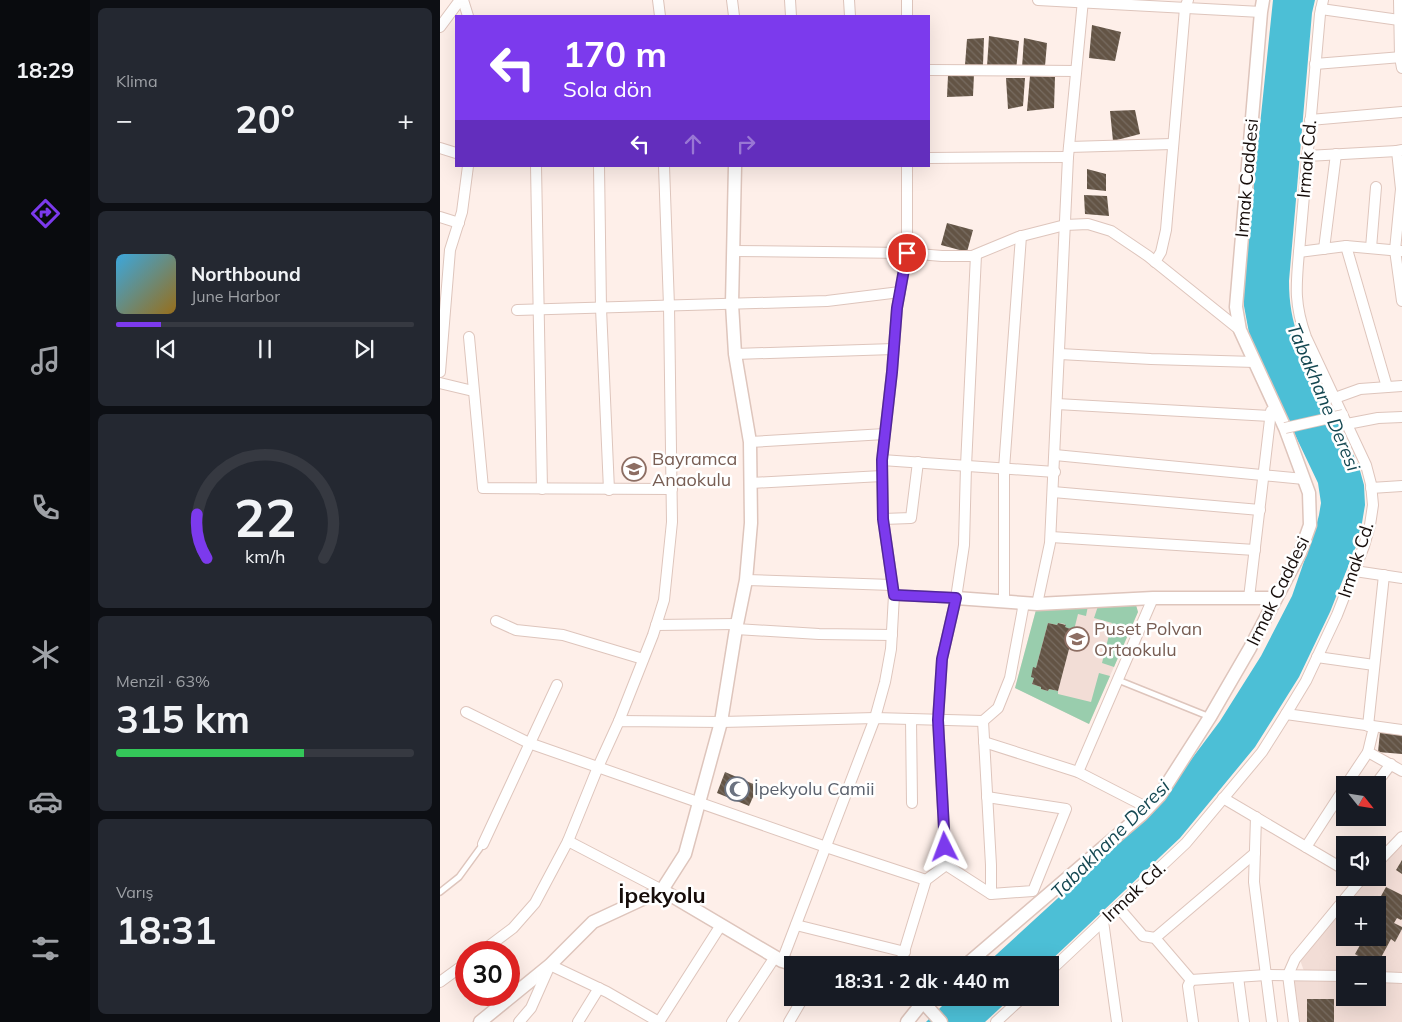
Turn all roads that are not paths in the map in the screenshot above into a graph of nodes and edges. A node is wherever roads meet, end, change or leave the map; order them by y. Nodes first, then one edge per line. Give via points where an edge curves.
1 (461, 0) edge
2 (658, 0) edge
3 (732, 0) edge
4 (790, 0) edge
5 (849, 0) edge
6 (908, 0) edge
7 (1038, 0) edge
8 (1398, 0) edge
9 (1083, 1) edge
10 (1137, 3) edge
11 (1186, 4) edge
12 (1322, 5) edge
13 (1262, 6) edge
14 (468, 15) edge
15 (660, 15) edge
16 (734, 15) edge
17 (791, 15) edge
18 (850, 15) edge
19 (908, 15) edge
20 (1399, 20) junction
21 (440, 27) edge
22 (1401, 57) edge
23 (1315, 64) junction
24 (1402, 68) edge
25 (930, 70) edge
26 (1076, 71) junction
27 (1402, 112) edge
28 (1310, 120) junction
29 (1172, 144) junction
30 (440, 148) edge
31 (1399, 151) edge
32 (1069, 152) junction
33 (455, 154) edge
34 (1336, 154) junction
35 (1307, 156) junction
36 (930, 158) edge
37 (468, 167) edge
38 (536, 167) edge
39 (600, 167) edge
40 (664, 167) edge
41 (735, 167) edge
42 (907, 167) edge
43 (1376, 187) dead end
44 (440, 218) edge
45 (458, 223) junction
46 (1065, 225) junction
47 (1021, 236) junction
48 (1346, 246) junction
49 (1371, 248) junction
50 (1324, 249) junction
51 (732, 251) junction
52 (1399, 251) edge
53 (1299, 252) junction
54 (907, 253) junction
55 (976, 254) junction
56 (1155, 262) junction
57 (900, 292) junction
58 (1402, 301) edge
59 (732, 304) junction
60 (669, 306) junction
61 (601, 308) junction
62 (539, 309) junction
63 (517, 310) dead end
64 (1240, 330) junction
65 (469, 337) dead end
66 (894, 349) junction
67 (735, 354) junction
68 (1060, 354) junction
69 (1255, 362) junction
70 (440, 372) edge
71 (440, 383) edge
72 (1402, 386) edge
73 (1387, 387) junction
74 (473, 391) junction
75 (1335, 398) junction
76 (1272, 400) junction
77 (1057, 404) junction
78 (1270, 416) junction
79 (1402, 417) edge
80 (1345, 419) junction
81 (1285, 428) junction
82 (885, 434) junction
83 (750, 442) junction
84 (1055, 455) junction
85 (882, 460) junction
86 (918, 462) junction
87 (966, 466) junction
88 (1004, 468) junction
89 (1055, 472) junction
90 (882, 476) junction
91 (1264, 476) junction
92 (1304, 479) junction
93 (751, 483) junction
94 (1402, 486) edge
95 (1371, 488) junction
96 (542, 489) junction
97 (672, 489) junction
98 (608, 490) junction
99 (1053, 492) junction
100 (1260, 510) junction
101 (883, 519) junction
102 (1051, 536) junction
103 (1255, 550) junction
104 (1355, 571) junction
105 (1384, 575) junction
106 (1402, 578) edge
107 (746, 580) junction
108 (893, 590) junction
109 (956, 598) junction
110 (1154, 598) junction
111 (1249, 598) junction
112 (1276, 598) junction
113 (1004, 602) junction
114 (1031, 604) junction
115 (496, 621) dead end
116 (656, 624) junction
117 (737, 627) junction
118 (892, 635) junction
119 (1318, 657) junction
120 (643, 659) junction
121 (1374, 666) junction
122 (1118, 680) junction
123 (557, 685) dead end
124 (466, 712) dead end
125 (1286, 714) junction
126 (875, 718) junction
127 (1210, 718) junction
128 (911, 719) junction
129 (938, 720) junction
130 (619, 721) junction
131 (983, 721) junction
132 (721, 722) junction
133 (1371, 726) junction
134 (1402, 730) edge
135 (984, 742) junction
136 (529, 743) junction
137 (1368, 752) junction
138 (1391, 764) junction
139 (598, 767) junction
140 (1402, 771) edge
141 (1078, 772) junction
142 (1352, 776) edge
143 (1382, 776) edge
144 (987, 797) junction
145 (1223, 798) junction
146 (1336, 801) edge
147 (698, 803) junction
148 (912, 803) dead end
149 (1148, 808) junction
150 (1256, 817) junction
151 (1402, 837) edge
152 (568, 841) junction
153 (483, 844) joint
154 (826, 847) junction
155 (1306, 847) junction
156 (1255, 853) junction
157 (1386, 854) edge
158 (1336, 865) edge
159 (946, 866) junction
160 (926, 880) junction
161 (1354, 886) edge
162 (662, 890) junction
163 (440, 892) edge
164 (991, 894) junction
165 (1118, 907) junction
166 (1103, 921) junction
167 (721, 925) junction
168 (796, 925) junction
169 (1156, 938) junction
170 (496, 941) edge
171 (904, 952) junction
172 (903, 956) edge
173 (976, 956) edge
174 (778, 959) junction
175 (784, 961) edge
176 (1059, 963) edge
177 (550, 965) junction
178 (455, 971) edge
179 (1266, 975) junction
180 (1288, 975) junction
181 (1336, 976) edge
182 (1238, 977) junction
183 (1386, 977) edge
184 (1402, 978) edge
185 (1191, 980) junction
186 (440, 982) edge
187 (599, 988) junction
188 (798, 1006) edge
189 (924, 1006) edge
190 (929, 1006) edge
191 (1013, 1006) edge
192 (480, 1022) edge
193 (519, 1022) edge
194 (578, 1022) edge
195 (659, 1022) edge
196 (732, 1022) edge
197 (789, 1022) edge
198 (907, 1022) edge
199 (942, 1022) edge
200 (996, 1022) edge
201 (1116, 1022) edge
202 (1193, 1022) edge
203 (1244, 1022) edge
204 (1272, 1022) edge
205 (1294, 1022) edge

1 - 14 street
1 - 21 street
2 - 15 street
3 - 16 street
4 - 17 street
5 - 18 street
6 - 19 street
7 - 9 street
8 - 20 street
9 - 10 street
9 - 26 street
10 - 11 street
11 - 13 street
11 - 29 street
12 - 20 street
12 - 23 street, Irmak Cd.
13 - 64 street, Irmak Caddesi via 1236,307
20 - 22 street
22 - 23 street
22 - 24 street
23 - 28 street, Irmak Cd.
25 - 26 street
26 - 32 street
27 - 28 street
28 - 35 street, Irmak Cd.
29 - 32 street
29 - 56 street via 1166,230
30 - 33 street
31 - 34 street
31 - 52 street
32 - 36 street
32 - 46 street
34 - 35 street
34 - 50 street
35 - 53 street, Irmak Cd.
37 - 45 street
38 - 62 street
39 - 61 street
40 - 60 street
41 - 51 street
42 - 54 street
43 - 49 street
44 - 45 street
45 - 70 street via 450,250
46 - 47 street
46 - 56 street via 1088,224 1111,231
46 - 68 street
47 - 55 street
47 - 88 street
48 - 49 street
48 - 50 street
48 - 73 street
49 - 52 street
50 - 53 street
51 - 54 street
51 - 59 street
52 - 58 street
53 - 75 street, Irmak Cd. via 1296,300 1300,319
54 - 55 street
54 - 57 street
55 - 87 street
56 - 64 street
57 - 59 street via 827,301
57 - 66 street
59 - 60 street
59 - 67 street
60 - 61 street
60 - 97 street
61 - 62 street
61 - 98 street
62 - 63 street
62 - 96 street
64 - 69 street, Irmak Caddesi
65 - 74 street
66 - 67 street
66 - 82 street
67 - 83 street
68 - 69 street
68 - 77 street
69 - 76 street, Irmak Caddesi
71 - 74 street
72 - 73 street
73 - 75 street via 1360,389
74 - 96 street via 483,488
75 - 80 street, Irmak Cd.
76 - 78 street
76 - 81 street, Irmak Caddesi
77 - 78 street
77 - 84 street
78 - 91 street
79 - 80 street
80 - 81 street, bridge
80 - 95 street, Irmak Cd. via 1366,465
81 - 92 street, Irmak Caddesi
82 - 83 street
82 - 85 street
83 - 93 street
84 - 89 street
84 - 91 street
85 - 86 street
85 - 90 street
86 - 87 street
86 - 101 street via 911,518
87 - 88 street
87 - 109 street via 964,545
88 - 89 street
88 - 113 street
89 - 99 street
90 - 93 street
90 - 101 street
91 - 92 street
91 - 100 street
92 - 112 street, Irmak Caddesi via 1309,493 1310,525 1300,554
93 - 107 street
94 - 95 street
95 - 104 street, Irmak Cd. via 1370,525
96 - 98 street
97 - 98 street
97 - 116 street via 664,600
99 - 100 street
99 - 102 street
100 - 103 street
101 - 108 street
102 - 103 street
102 - 114 street
103 - 111 street
104 - 105 street
104 - 119 street, Irmak Cd.
105 - 106 street
105 - 121 street
107 - 108 street
107 - 117 street
108 - 109 street
108 - 118 street
109 - 113 street
109 - 129 street via 942,659
110 - 111 street
110 - 114 street
110 - 122 street
111 - 112 street
112 - 127 street, Irmak Caddesi
113 - 114 street
114 - 131 street via 998,708
115 - 120 street via 516,630 563,635
116 - 117 street
116 - 120 street
117 - 118 street via 819,634
117 - 132 street
118 - 126 street via 885,682
119 - 121 street
119 - 125 street, Irmak Cd.
120 - 130 street
121 - 133 street
122 - 127 lane
122 - 141 street
123 - 136 street
124 - 136 street
125 - 133 street
125 - 145 street, Irmak Cd. via 1262,752
126 - 128 street
126 - 132 street
126 - 154 street
127 - 149 street, Irmak Caddesi via 1160,795
128 - 129 street
128 - 148 street
129 - 131 street
129 - 159 street
130 - 132 street
130 - 139 street
131 - 135 street
132 - 147 street
133 - 134 street
133 - 137 street
135 - 141 street
135 - 144 street
136 - 139 street
136 - 153 street
137 - 138 street
137 - 142 street
138 - 140 street
138 - 143 street
139 - 147 street
139 - 152 street
141 - 149 street
144 - 164 street
144 - 164 street via 1066,809 1033,891
145 - 150 street
145 - 165 street, Irmak Cd. via 1186,843
146 - 155 street
147 - 154 street
147 - 162 street via 685,854
149 - 173 street, Irmak Caddesi
150 - 155 street
150 - 156 street
151 - 157 street
152 - 162 street
152 - 170 street via 535,904
153 - 163 lane via 459,877
154 - 160 street
154 - 168 street
155 - 158 street
156 - 169 street
156 - 179 street via 1254,882
159 - 160 street
159 - 164 street
160 - 171 street
161 - 180 street via 1295,959
162 - 167 street
162 - 177 street via 593,922
165 - 166 street, Irmak Cd.
165 - 169 street via 1143,936
166 - 176 street, Irmak Cd.
166 - 201 street
167 - 174 street
167 - 195 street
168 - 171 street
168 - 174 street
169 - 185 street
171 - 172 street
174 - 175 street
174 - 196 street
177 - 187 street
177 - 192 street
177 - 193 street via 531,1008
178 - 186 street
179 - 180 street
179 - 182 street
179 - 204 street
180 - 181 street
180 - 205 street
182 - 185 street
182 - 203 street
183 - 184 street
185 - 202 street via 1188,986
187 - 194 street
187 - 195 street
188 - 197 street
189 - 198 street
190 - 199 street
191 - 200 street

